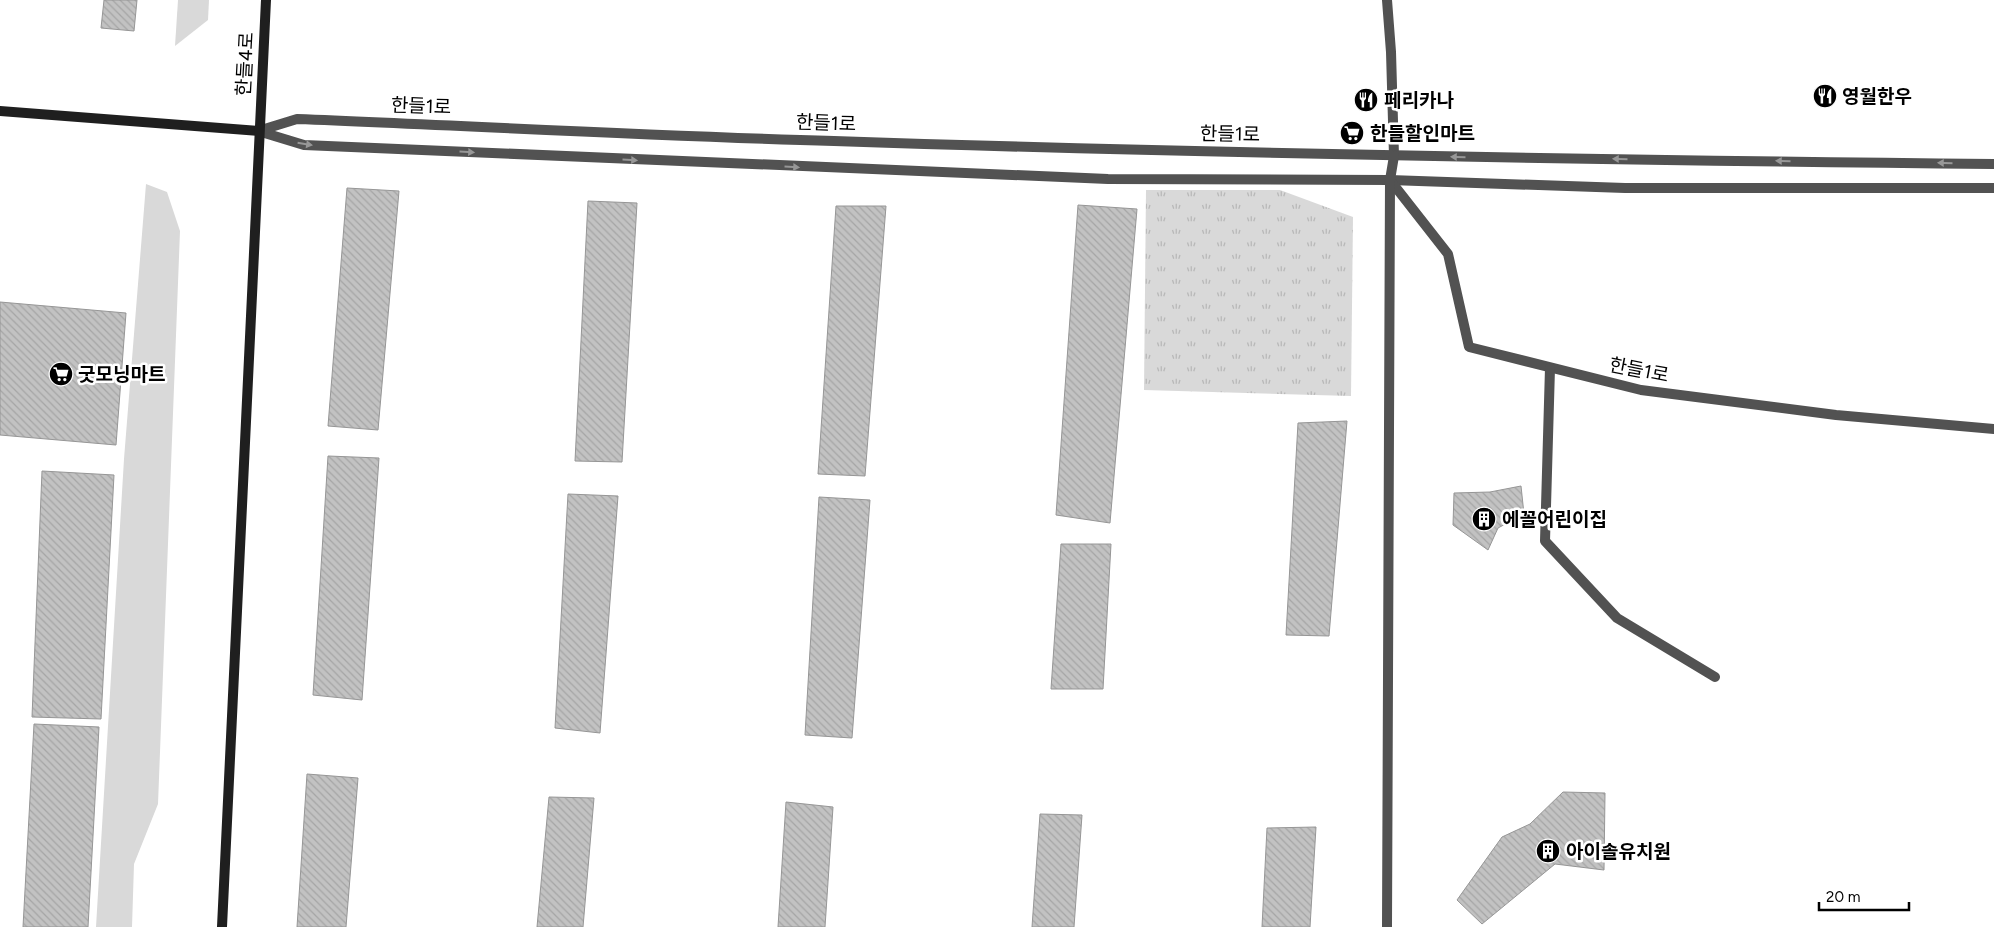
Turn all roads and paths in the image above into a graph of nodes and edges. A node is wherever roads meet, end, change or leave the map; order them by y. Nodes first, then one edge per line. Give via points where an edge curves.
1 (266, 0) edge
2 (1387, 0) edge
3 (0, 111) edge
4 (258, 131) junction
5 (1394, 156) junction
6 (1994, 164) edge
7 (1390, 180) junction
8 (1994, 188) edge
9 (1550, 368) junction
10 (1994, 429) edge
11 (1715, 678) dead end
12 (222, 927) edge
13 (1387, 927) edge

1 - 4 street, 한들4로
2 - 5 street
3 - 4 street, 한들1로
4 - 5 street, 한들1로 via 297,119 842,142
4 -> 7 street, 한들1로 via 304,145 920,172 1108,179
4 - 12 street, 한들4로
6 -> 5 street, 한들1로
5 - 7 street
7 - 8 street, 한들1로 via 1625,188
7 - 9 street, 한들1로 via 1448,254 1469,347
7 - 13 street
9 - 10 street, 한들1로 via 1640,390 1836,415
9 - 11 street via 1545,541 1617,618

